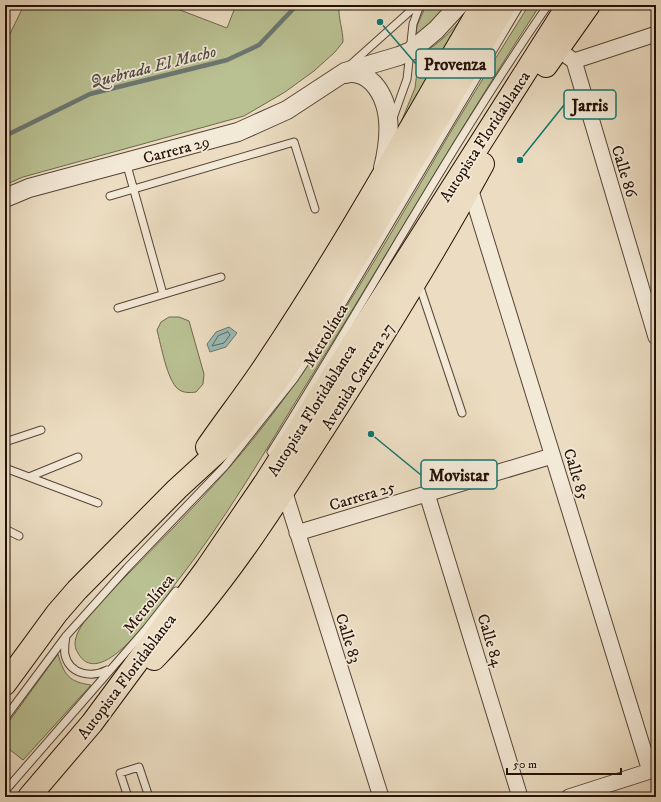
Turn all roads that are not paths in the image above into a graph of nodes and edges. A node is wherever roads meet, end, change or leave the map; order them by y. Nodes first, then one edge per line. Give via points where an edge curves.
1 (417, 5) edge
2 (420, 5) edge
3 (459, 5) edge
4 (482, 5) edge
5 (505, 5) edge
6 (520, 5) edge
7 (548, 5) edge
8 (568, 5) edge
9 (589, 5) edge
10 (656, 34) edge
11 (411, 51) junction
12 (566, 55) junction
13 (336, 77) junction
14 (389, 134) junction
15 (126, 162) junction
16 (381, 177) junction
17 (470, 188) junction
18 (134, 189) junction
19 (110, 196) dead end
20 (5, 198) edge
21 (315, 209) dead end
22 (220, 277) dead end
23 (417, 278) junction
24 (163, 294) junction
25 (118, 308) dead end
26 (656, 338) edge
27 (462, 413) dead end
28 (41, 430) dead end
29 (5, 442) edge
30 (552, 456) junction
31 (78, 457) dead end
32 (267, 459) dead end
33 (5, 468) edge
34 (29, 477) junction
35 (177, 489) junction
36 (284, 490) junction
37 (427, 494) junction
38 (98, 503) dead end
39 (5, 529) edge
40 (297, 533) junction
41 (19, 536) dead end
42 (180, 586) dead end
43 (66, 636) junction
44 (111, 668) junction
45 (5, 684) edge
46 (5, 718) edge
47 (92, 723) junction
48 (5, 791) edge
49 (29, 797) edge
50 (128, 797) edge
51 (149, 797) edge
52 (381, 797) edge
53 (520, 797) edge
54 (569, 797) edge

1 - 13 lane
2 - 11 lane via 413,24
3 - 11 street, Carrera 29 via 436,30
4 - 16 highway
5 - 35 highway via 333,297 293,359 237,432
6 - 43 lane, Metrolínea via 326,331 294,379 225,466
7 - 32 lane, Metrolínea via 500,74 433,182
8 - 47 highway, Autopista Floridablanca via 266,481 206,570
9 - 12 highway, Avenida Carrera 27
10 - 12 street
11 - 13 street, Carrera 29 via 352,69
11 - 14 lane via 407,80
12 - 17 highway, Avenida Carrera 27 via 486,158
12 - 26 street, Calle 86
13 - 14 street, Carrera 29 via 354,73 369,79 381,94 385,104
13 - 15 street, Carrera 29 via 287,110 249,128
14 - 16 street, Carrera 29
15 - 18 lane
15 - 20 street, Carrera 29 via 29,188
16 - 35 highway via 268,361
17 - 23 highway, Avenida Carrera 27
17 - 30 street, Calle 85
18 - 19 lane
18 - 21 lane via 294,142
18 - 24 lane
22 - 24 lane
23 - 27 lane
23 - 36 highway, Avenida Carrera 27 via 368,360
24 - 25 lane
28 - 29 lane
30 - 37 street, Carrera 25
30 - 54 street, Calle 85 via 650,771
31 - 34 lane
33 - 34 lane
34 - 38 lane
35 - 45 highway via 73,594
36 - 40 street, Calle 83
36 - 47 highway, Avenida Carrera 27 via 196,612
37 - 40 street, Carrera 25
37 - 53 street, Calle 84
39 - 41 lane
40 - 52 street, Calle 83
42 - 44 lane, Metrolínea via 146,630
43 - 44 lane, Metrolínea via 65,656 76,670 92,675
43 - 46 lane, Metrolínea
44 - 48 lane, Metrolínea
47 - 49 highway, Autopista Floridablanca
50 - 51 lane via 120,773 140,767

